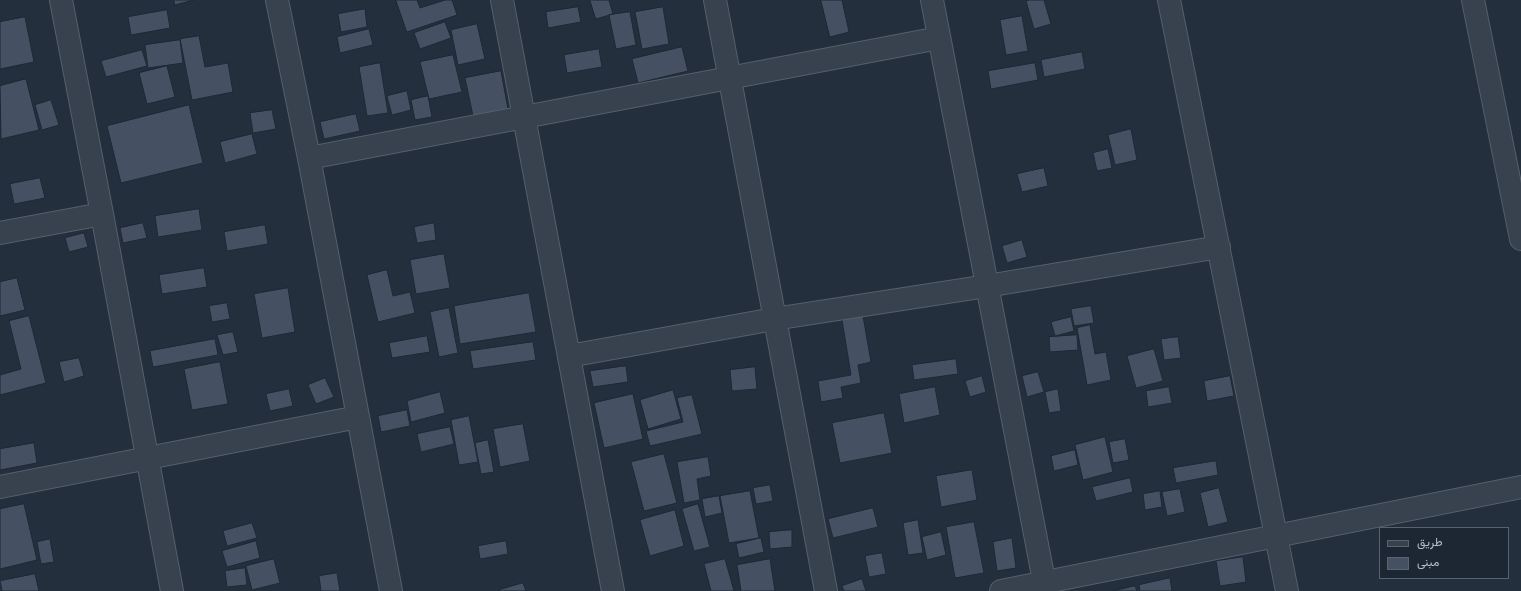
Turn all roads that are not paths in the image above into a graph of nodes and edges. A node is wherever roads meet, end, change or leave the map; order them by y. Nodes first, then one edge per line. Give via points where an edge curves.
1 (60, 0) edge
2 (277, 0) edge
3 (502, 0) edge
4 (715, 0) edge
5 (932, 0) edge
6 (1169, 0) edge
7 (1473, 0) edge
8 (939, 38) junction
9 (730, 78) junction
10 (524, 117) junction
11 (309, 158) junction
12 (102, 214) junction
13 (0, 233) edge
14 (1521, 239) edge
15 (1219, 247) junction
16 (987, 286) junction
17 (774, 319) junction
18 (569, 356) junction
19 (358, 417) junction
20 (147, 459) junction
21 (0, 487) edge
22 (1521, 487) edge
23 (1276, 536) junction
24 (1045, 587) edge
25 (172, 591) edge
26 (391, 591) edge
27 (613, 591) edge
28 (826, 591) edge
29 (1001, 591) edge
30 (1287, 591) edge

1 - 12 street
2 - 11 street
3 - 10 street
4 - 9 street
5 - 8 street
6 - 15 street
7 - 14 street
8 - 9 street
8 - 16 street
9 - 10 street
9 - 17 street
10 - 11 street
10 - 18 street
11 - 19 street
12 - 13 street
12 - 20 street
15 - 16 street
15 - 23 street
16 - 17 street
16 - 24 street
17 - 18 street
17 - 28 street
18 - 27 street
19 - 20 street
19 - 26 street
20 - 21 street
20 - 25 street
22 - 23 street
23 - 24 street
23 - 30 street
24 - 29 street

